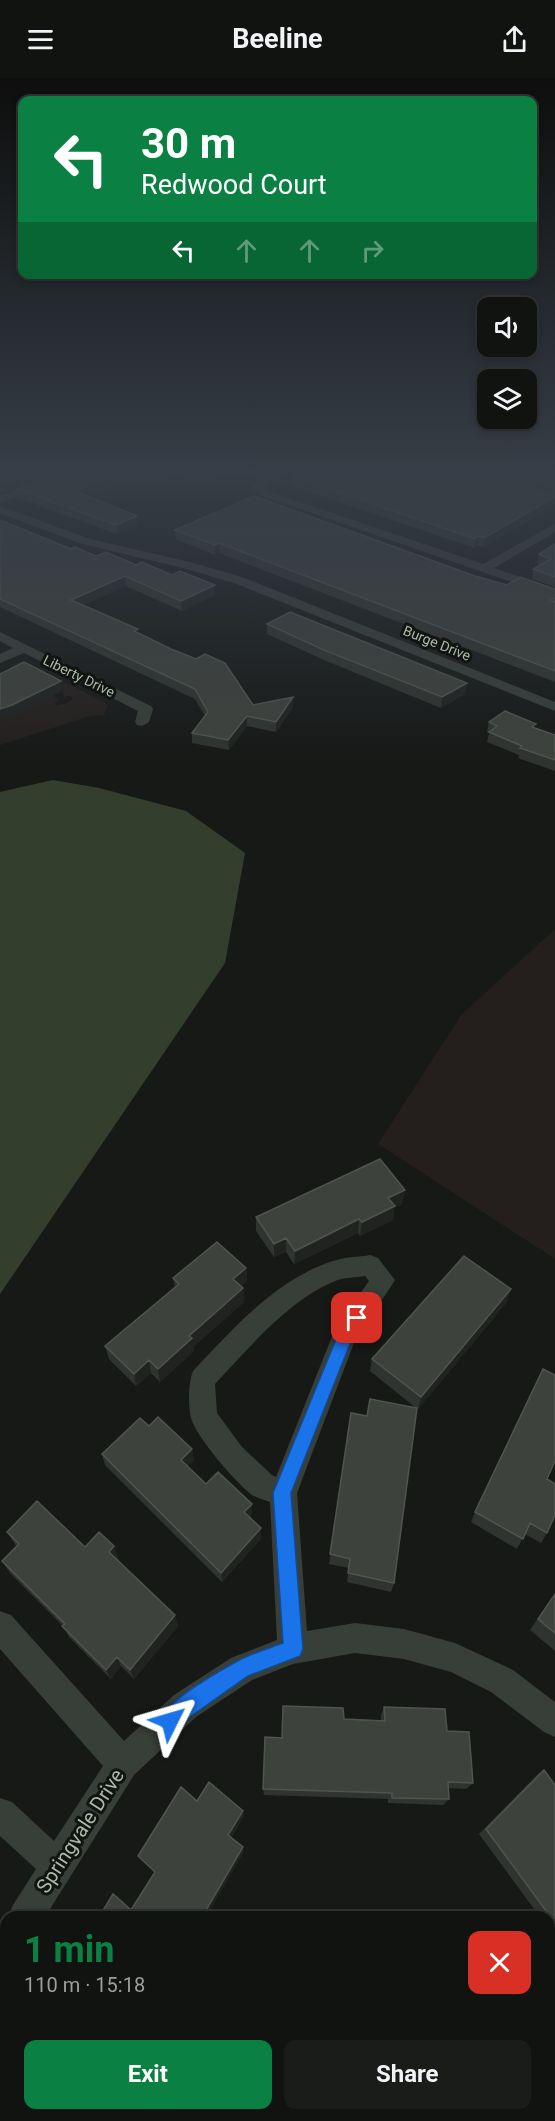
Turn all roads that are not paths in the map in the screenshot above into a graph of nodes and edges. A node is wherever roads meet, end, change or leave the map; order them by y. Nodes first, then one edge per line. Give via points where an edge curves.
1 (194, 567) edge
2 (479, 567) edge
3 (487, 567) edge
4 (484, 569) junction
5 (555, 593) edge
6 (0, 636) edge
7 (24, 648) junction
8 (0, 659) edge
9 (555, 706) edge
10 (142, 722) dead end
11 (282, 1493) junction
12 (0, 1626) edge
13 (293, 1649) junction
14 (555, 1721) edge
15 (123, 1764) junction
16 (0, 1815) edge
17 (57, 1866) junction
18 (29, 1911) edge

1 - 9 street, Burge Drive via 238,580
2 - 4 street
3 - 4 street
4 - 5 street
6 - 7 street, Liberty Drive
7 - 8 street
7 - 10 street, Liberty Drive via 146,709
11 - 11 street via 263,1486 232,1456 204,1417 202,1380 244,1335 291,1296 330,1272 370,1266 383,1280 344,1337
11 - 13 street
12 - 15 street
13 - 14 street, Springvale Drive via 355,1638 404,1644 455,1658 493,1677
13 - 15 street, Springvale Drive via 242,1669 185,1706
15 - 17 street, Springvale Drive
16 - 17 street
17 - 18 street, Springvale Drive

